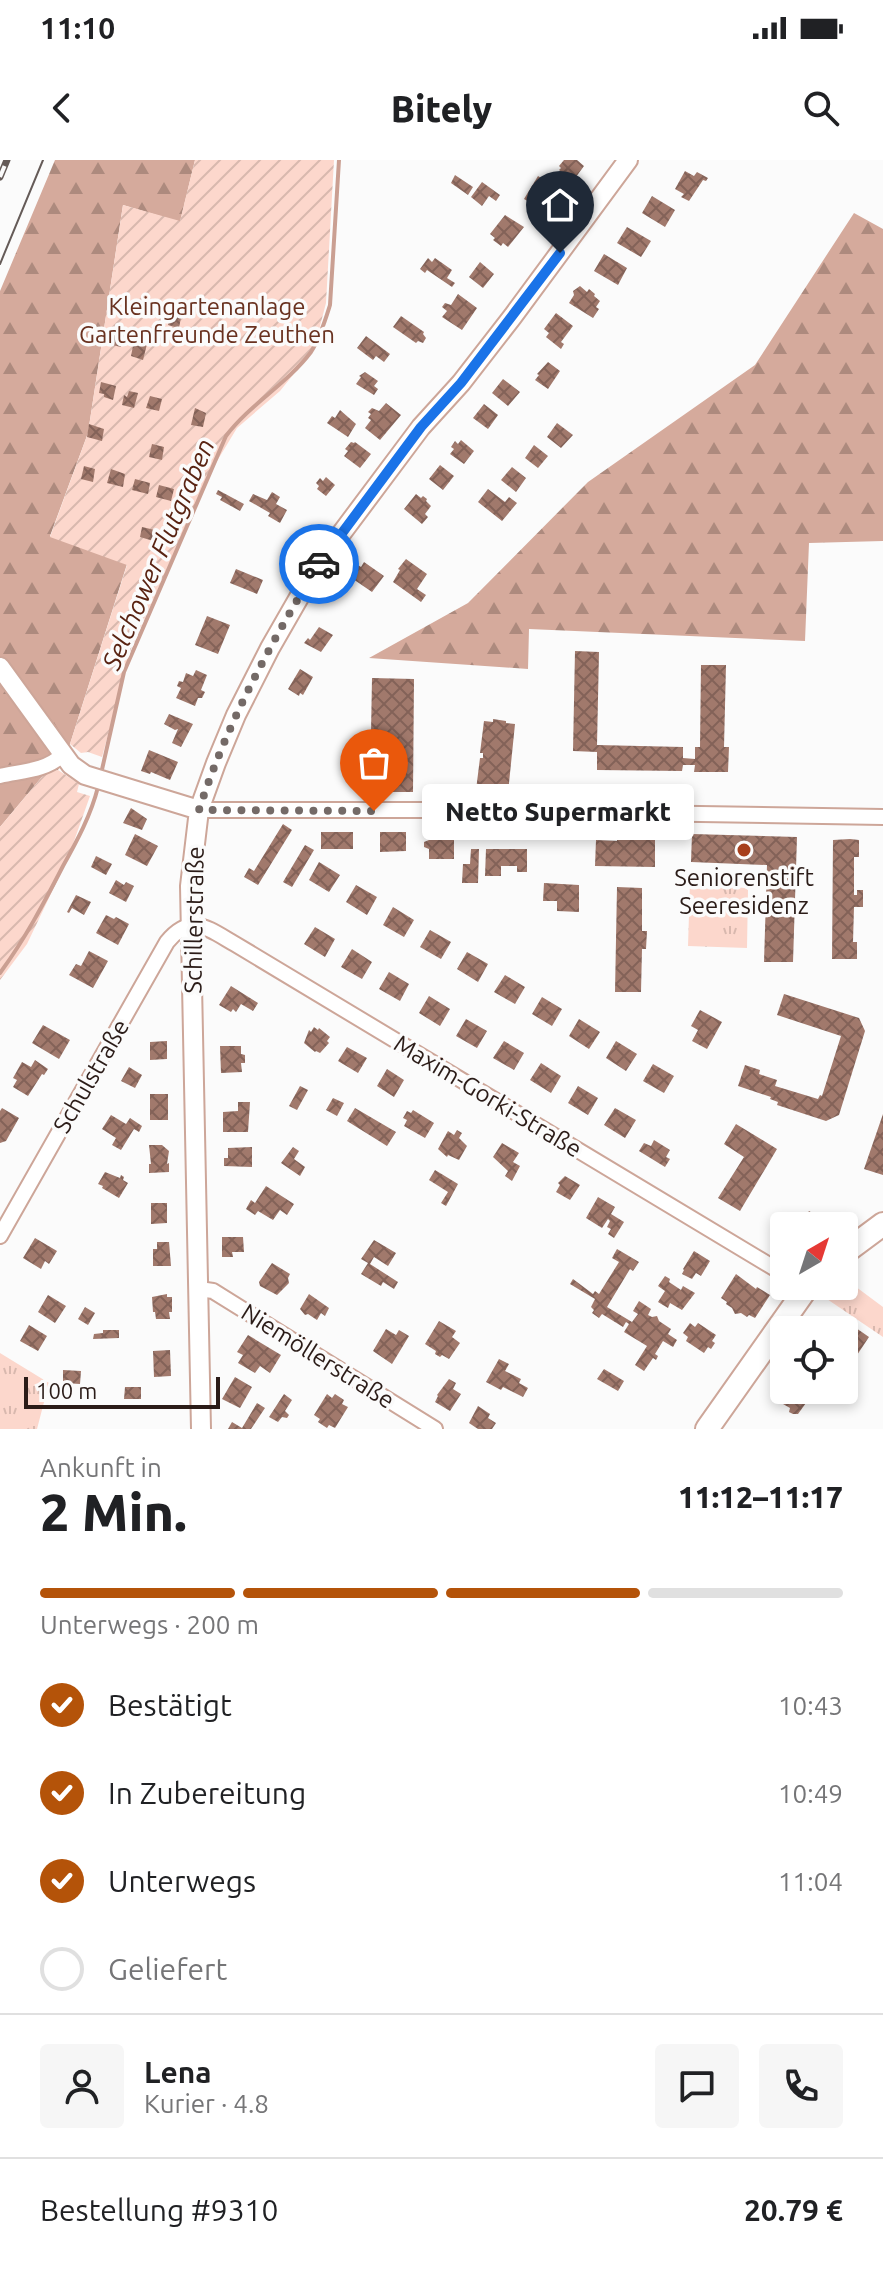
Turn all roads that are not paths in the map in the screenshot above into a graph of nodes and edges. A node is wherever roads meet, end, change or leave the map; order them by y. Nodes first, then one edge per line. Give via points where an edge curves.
1 (628, 160) edge
2 (0, 667) edge
3 (62, 755) junction
4 (0, 776) edge
5 (199, 810) junction
6 (883, 817) edge
7 (189, 924) junction
8 (883, 1224) edge
9 (0, 1236) edge
10 (858, 1243) edge
11 (770, 1266) edge
12 (199, 1289) junction
13 (797, 1300) edge
14 (201, 1429) edge
15 (435, 1429) edge
16 (707, 1429) edge

1 - 5 street, Schillerstraße via 325,555 236,715
2 - 3 street
3 - 4 street via 44,767
3 - 5 street via 85,775
5 - 6 street
5 - 7 street, Schillerstraße
7 - 9 street, Schulstraße via 167,942
7 - 11 street, Maxim-Gorki-Straße via 247,951
7 - 12 street, Schillerstraße
8 - 10 main road
12 - 14 street, Schillerstraße
12 - 15 street, Niemöllerstraße via 211,1290
13 - 16 main road

